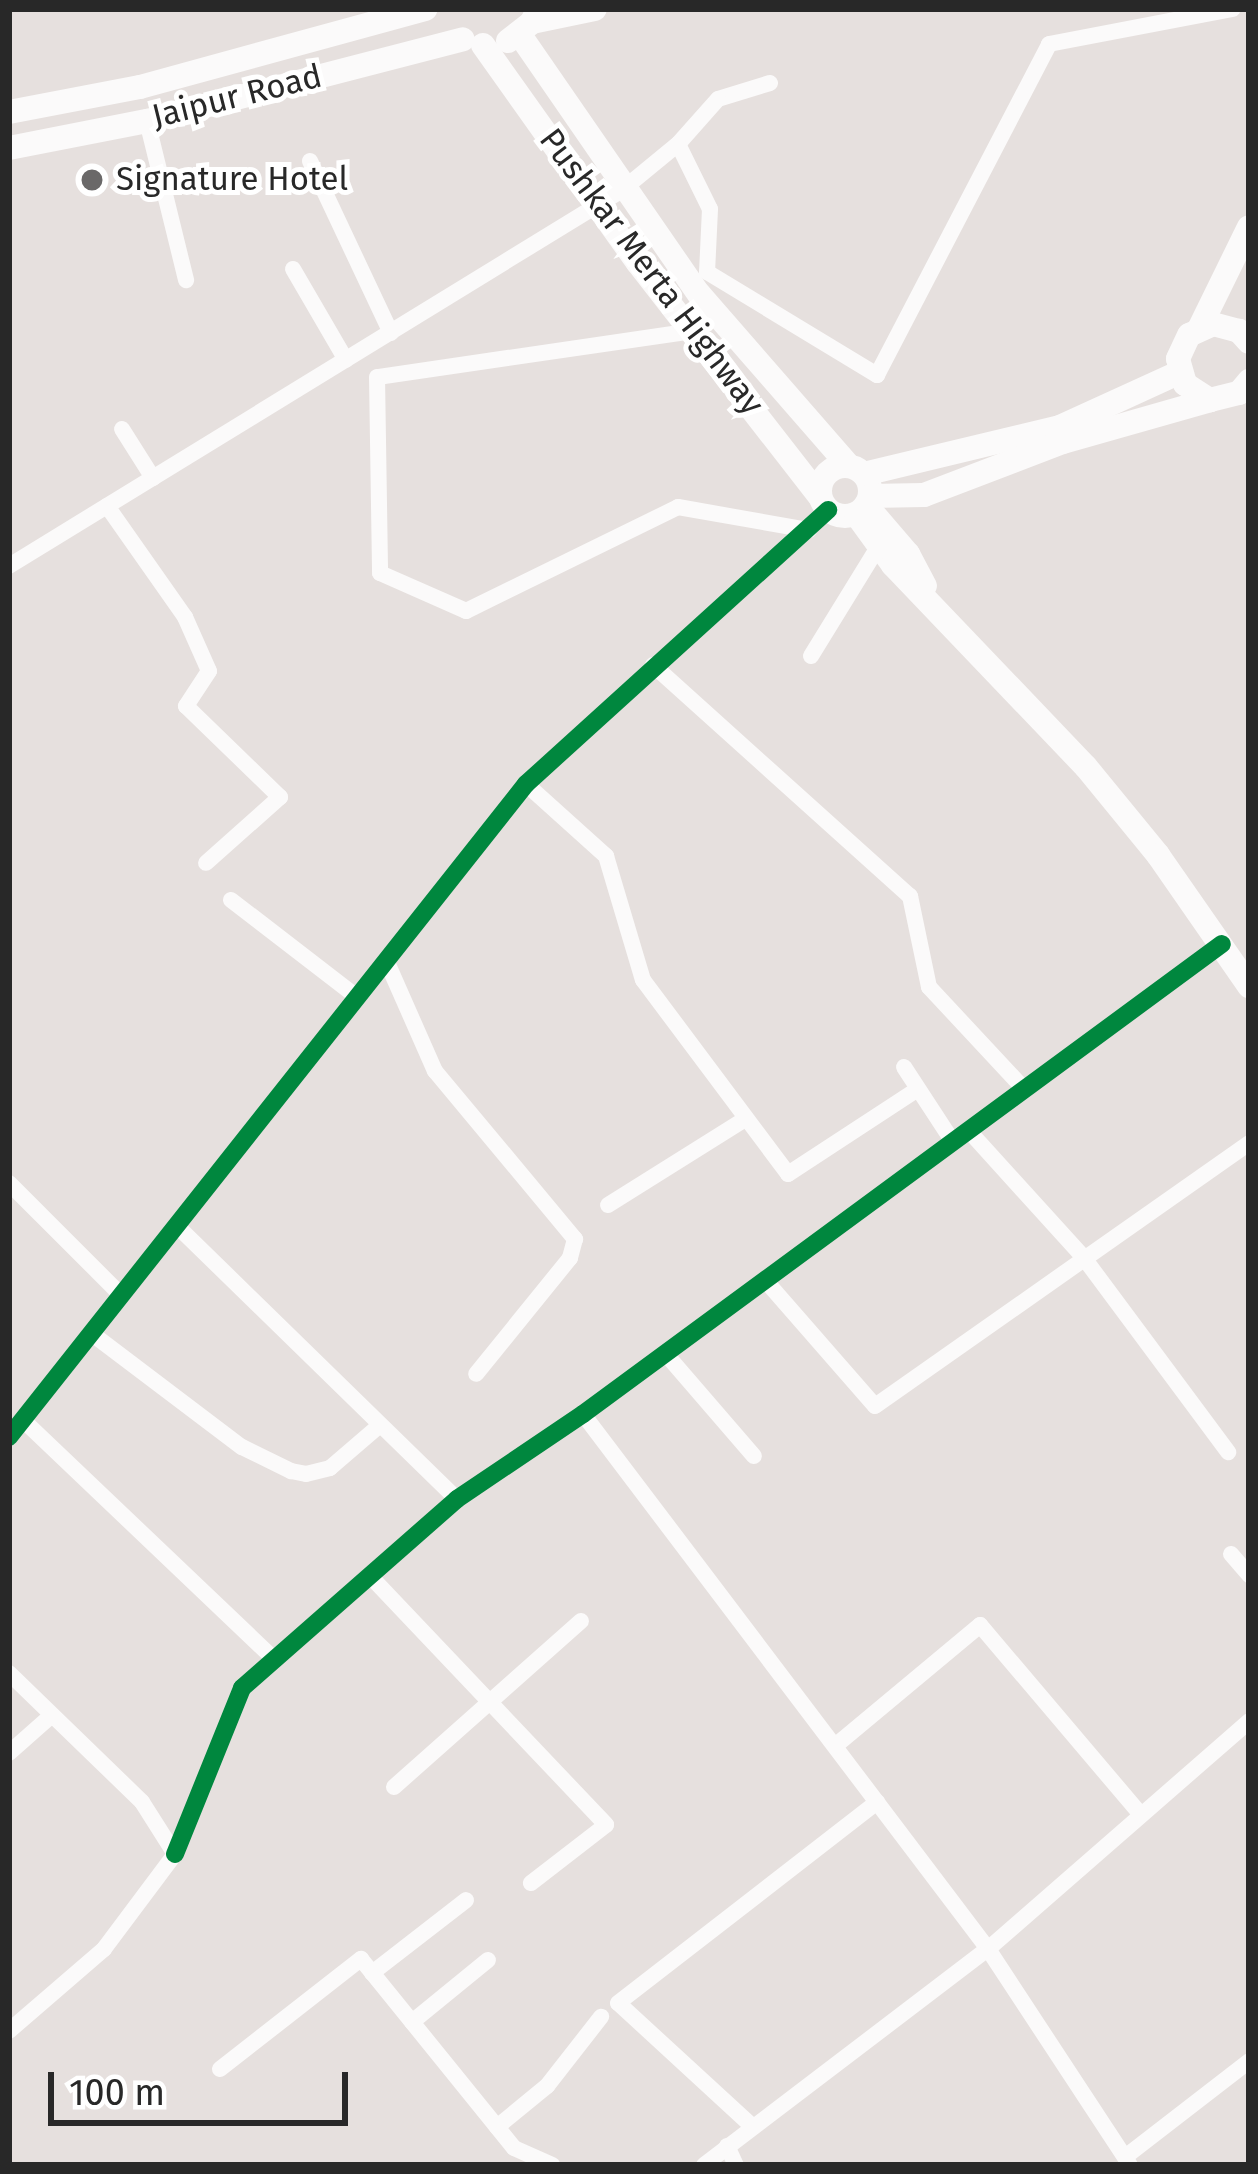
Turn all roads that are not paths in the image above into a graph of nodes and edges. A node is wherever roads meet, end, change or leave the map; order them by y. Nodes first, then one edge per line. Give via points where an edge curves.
1 (426, 9) edge
2 (440, 9) edge
3 (595, 9) edge
4 (1235, 9) edge
5 (1249, 11) edge
6 (530, 22) edge
7 (473, 42) junction
8 (770, 83) dead end
9 (9, 112) edge
10 (148, 121) junction
11 (678, 144) junction
12 (9, 148) edge
13 (310, 161) dead end
14 (622, 190) junction
15 (598, 205) junction
16 (1249, 227) edge
17 (293, 269) dead end
18 (186, 280) dead end
19 (1249, 307) edge
20 (1200, 327) junction
21 (693, 331) junction
22 (391, 333) junction
23 (1247, 339) edge
24 (346, 360) junction
25 (1180, 372) junction
26 (1249, 381) edge
27 (1229, 400) edge
28 (122, 429) dead end
29 (153, 478) junction
30 (861, 491) junction
31 (824, 504) junction
32 (107, 506) junction
33 (809, 530) junction
34 (878, 547) junction
35 (9, 566) edge
36 (938, 609) junction
37 (811, 656) dead end
38 (652, 665) junction
39 (526, 784) junction
40 (206, 863) dead end
41 (231, 900) dead end
42 (1222, 944) junction
43 (386, 960) junction
44 (1249, 986) edge
45 (357, 998) junction
46 (904, 1067) dead end
47 (918, 1089) junction
48 (1025, 1090) junction
49 (746, 1120) junction
50 (969, 1131) junction
51 (953, 1142) junction
52 (1249, 1143) edge
53 (9, 1183) edge
54 (608, 1205) dead end
55 (176, 1225) junction
56 (1084, 1258) junction
57 (765, 1280) junction
58 (121, 1295) junction
59 (91, 1333) junction
60 (665, 1353) junction
61 (476, 1374) dead end
62 (583, 1414) junction
63 (22, 1420) junction
64 (380, 1425) junction
65 (9, 1437) edge
66 (1228, 1452) dead end
67 (754, 1456) dead end
68 (457, 1499) junction
69 (1231, 1554) dead end
70 (1249, 1575) edge
71 (372, 1578) junction
72 (581, 1621) dead end
73 (275, 1660) junction
74 (9, 1673) edge
75 (489, 1703) junction
76 (52, 1715) junction
77 (1249, 1721) edge
78 (835, 1746) junction
79 (9, 1754) edge
80 (394, 1787) dead end
81 (878, 1802) junction
82 (1141, 1815) junction
83 (175, 1854) junction
84 (531, 1883) dead end
85 (466, 1900) dead end
86 (988, 1948) junction
87 (488, 1960) dead end
88 (372, 1972) junction
89 (601, 2017) dead end
90 (412, 2022) junction
91 (9, 2031) edge
92 (1249, 2061) edge
93 (220, 2068) dead end
94 (497, 2127) junction
95 (753, 2127) junction
96 (727, 2146) junction
97 (1127, 2161) edge
98 (551, 2165) edge
99 (704, 2165) edge
100 (736, 2165) edge

1 - 9 street, Jaipur Road via 140,87
2 - 7 street, Pushkar Merta Highway
3 - 6 street
4 - 5 street
4 - 11 street via 1049,44 877,375 706,272 710,209
6 - 7 street, Jaipur Road
6 - 14 street, Pushkar Merta Highway
7 - 10 street, Jaipur Road
7 - 15 street, Pushkar Merta Highway
8 - 11 street via 718,99
10 - 12 street, Jaipur Road
10 - 18 street
11 - 14 street
13 - 22 street
14 - 15 street
14 - 30 street, Pushkar Merta Highway
15 - 21 street, Pushkar Merta Highway
15 - 22 street
16 - 20 street
17 - 24 street
19 - 23 street
20 - 23 street via 1227,325
20 - 25 street via 1182,346
21 - 31 street, Pushkar Merta Highway
21 - 33 street via 377,377 380,573 466,611 678,507
22 - 24 street
24 - 29 street
25 - 27 street via 1194,392
25 - 30 street via 1060,427
26 - 27 street
27 - 30 street via 1063,442 925,494
28 - 29 street
29 - 32 street
30 - 31 street via 842,517
30 - 31 street via 826,474
30 - 34 street, Pushkar Merta Highway
30 - 36 street, Pushkar Merta Highway
31 - 33 street
32 - 35 street
32 - 40 street via 185,617 209,671 186,706 280,797
33 - 38 street
34 - 36 street, Pushkar Merta Highway
34 - 37 street
36 - 42 street via 1086,767
38 - 39 street
38 - 48 street via 910,896 929,987
39 - 43 street
39 - 49 street via 606,856 644,980
41 - 45 street
42 - 44 street
42 - 48 street
43 - 45 street
43 - 61 street via 435,1071 575,1239 570,1258
45 - 55 street
46 - 47 street
47 - 49 street via 788,1174
47 - 51 street
48 - 50 street
49 - 54 street
50 - 51 street
50 - 56 street
51 - 57 street
52 - 56 street
53 - 58 street
55 - 58 street
55 - 64 street
56 - 57 street via 875,1406
56 - 66 street
57 - 60 street
58 - 59 street
59 - 63 street
59 - 64 street via 242,1447 291,1471 330,1468
60 - 62 street
60 - 67 street
62 - 68 street
62 - 78 street
63 - 65 street
63 - 73 street
64 - 68 street
68 - 71 street
69 - 70 street
71 - 73 street
71 - 75 street
72 - 75 street
73 - 83 street via 242,1688
74 - 76 street
75 - 80 street
75 - 84 street via 605,1825
76 - 79 street
76 - 83 street via 142,1802
77 - 82 street
78 - 81 street
78 - 82 street via 980,1625
81 - 86 street
81 - 95 street via 618,2002
82 - 86 street
83 - 91 street via 104,1949
85 - 88 street
86 - 95 street
86 - 97 street
87 - 90 street
88 - 90 street
88 - 93 street via 361,1959
89 - 94 street via 547,2086
90 - 94 street
92 - 97 street
94 - 98 street via 514,2148
95 - 96 street
96 - 99 street
96 - 100 street

